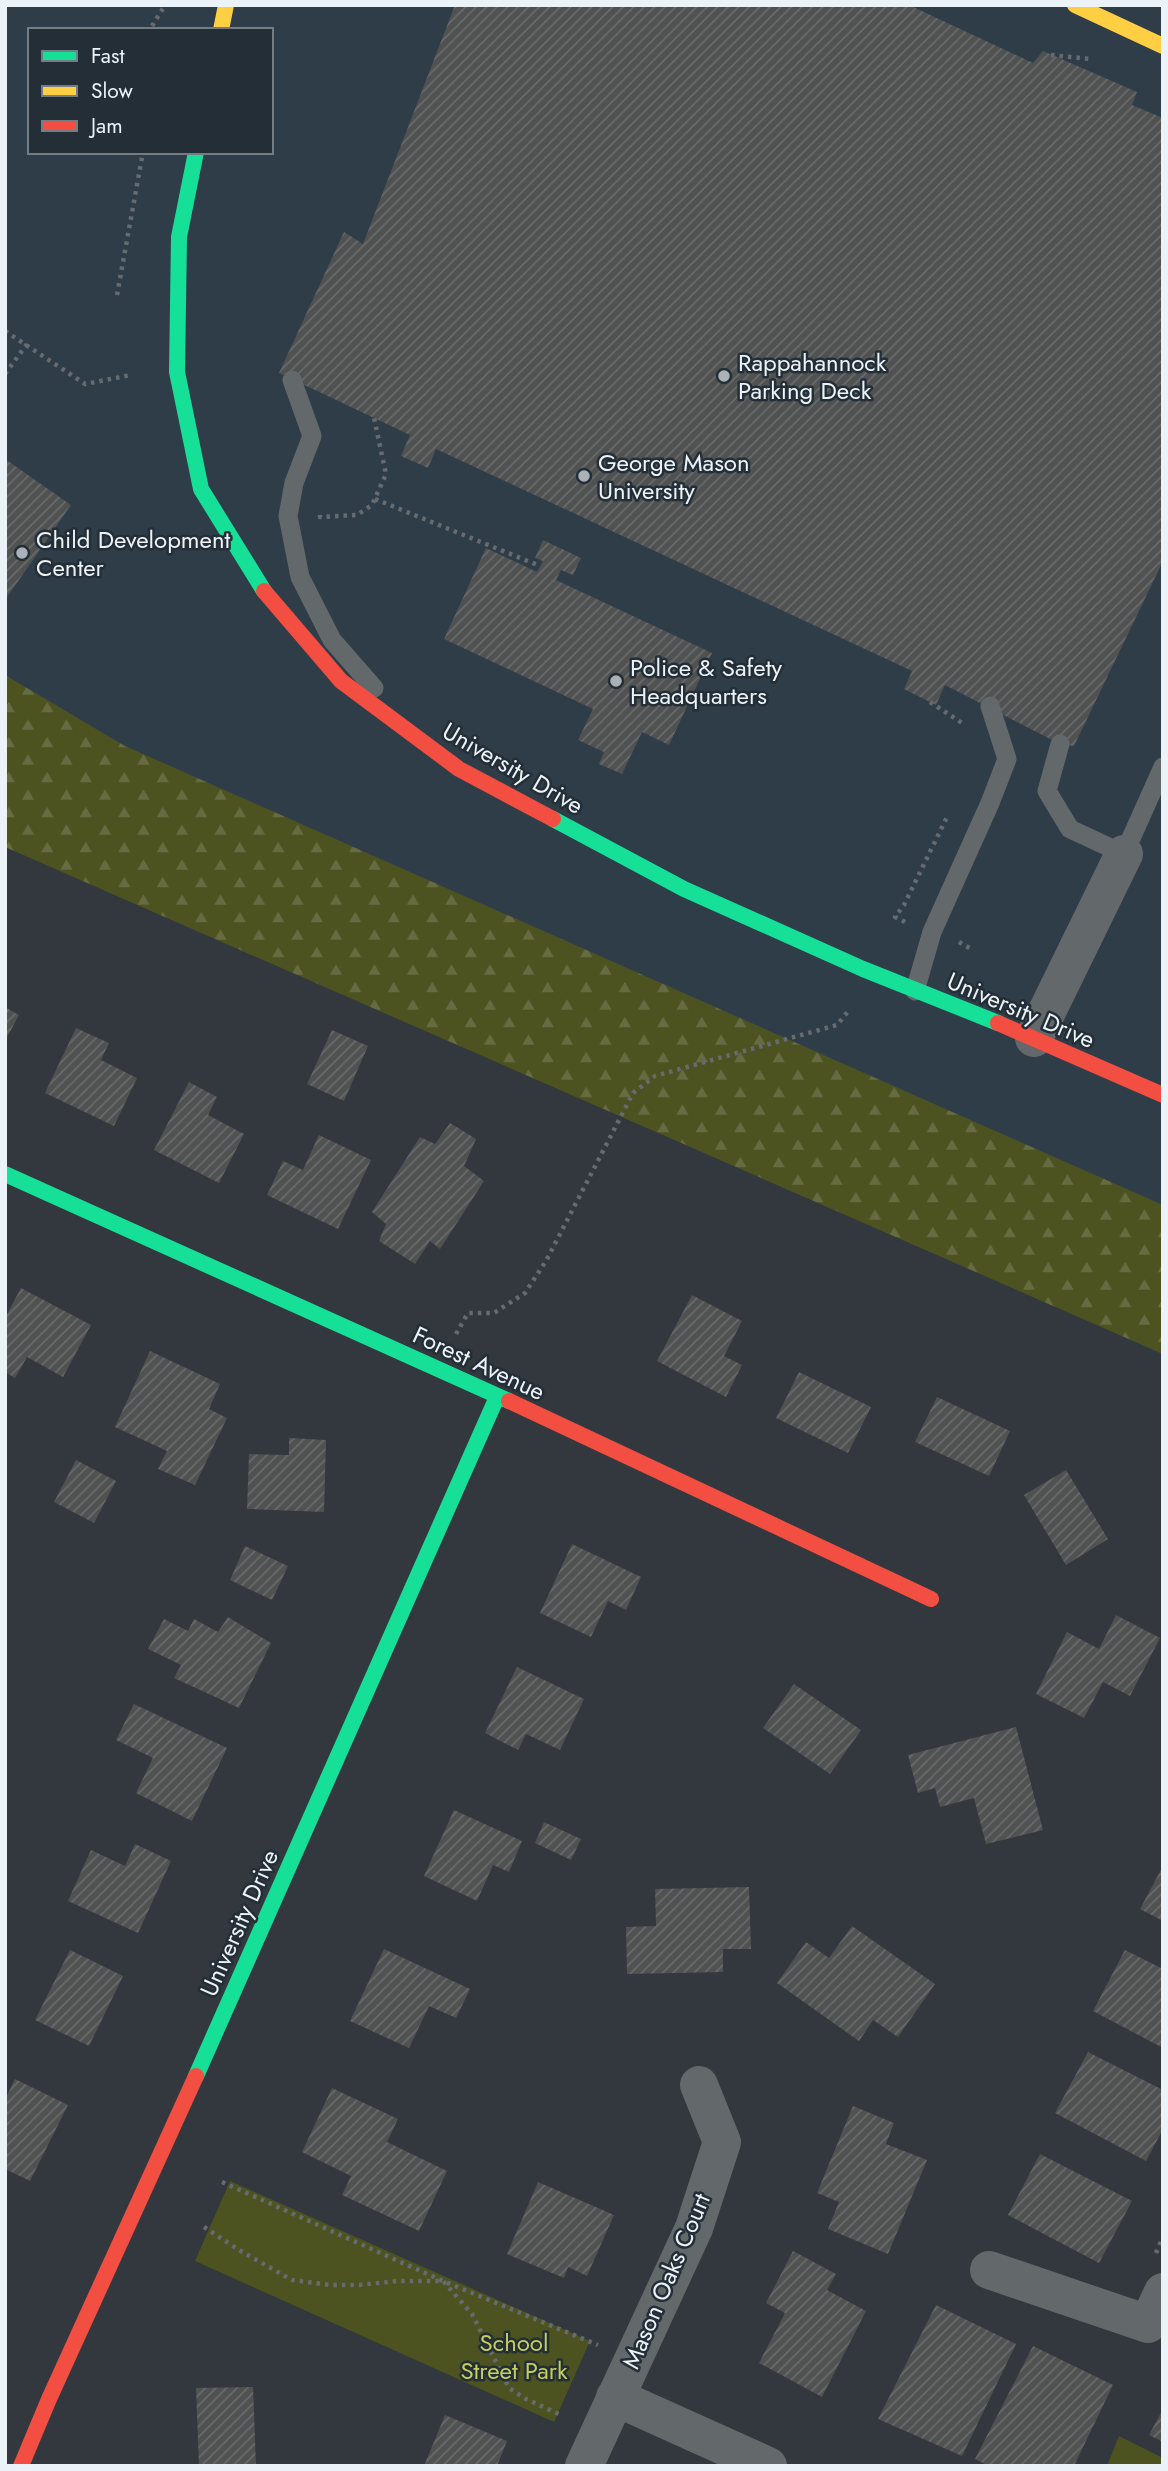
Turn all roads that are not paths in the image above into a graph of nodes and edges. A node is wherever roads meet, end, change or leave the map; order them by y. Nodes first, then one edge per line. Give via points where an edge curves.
1 (226, 5) edge
2 (1075, 5) edge
3 (221, 28) edge
4 (1163, 46) edge
5 (196, 154) edge
6 (292, 380) dead end
7 (990, 706) dead end
8 (416, 737) junction
9 (1060, 744) dead end
10 (1163, 767) edge
11 (1124, 854) junction
12 (915, 990) junction
13 (1034, 1038) junction
14 (1163, 1095) edge
15 (5, 1174) edge
16 (497, 1397) junction
17 (931, 1599) dead end
18 (699, 2085) dead end
19 (989, 2270) dead end
20 (1163, 2292) edge
21 (615, 2397) junction
22 (21, 2466) edge
23 (584, 2466) edge
24 (768, 2466) edge

1 - 3 street
2 - 4 street
5 - 8 street, University Drive via 179,237 177,372 201,489 258,584 341,681
6 - 8 lane via 312,436 294,483 288,516 300,577 332,640
7 - 12 lane via 1007,759 932,932
8 - 12 street, University Drive via 459,769 684,889
9 - 11 lane via 1047,791 1070,829
10 - 11 lane
11 - 13 street
12 - 13 street, University Drive
13 - 14 street, University Drive
15 - 16 street, Forest Avenue
16 - 17 street, Forest Avenue
16 - 22 street, University Drive
18 - 21 street, Mason Oaks Court via 722,2142 694,2228
19 - 20 street via 1148,2324
21 - 23 street, Mason Oaks Court
21 - 24 street

